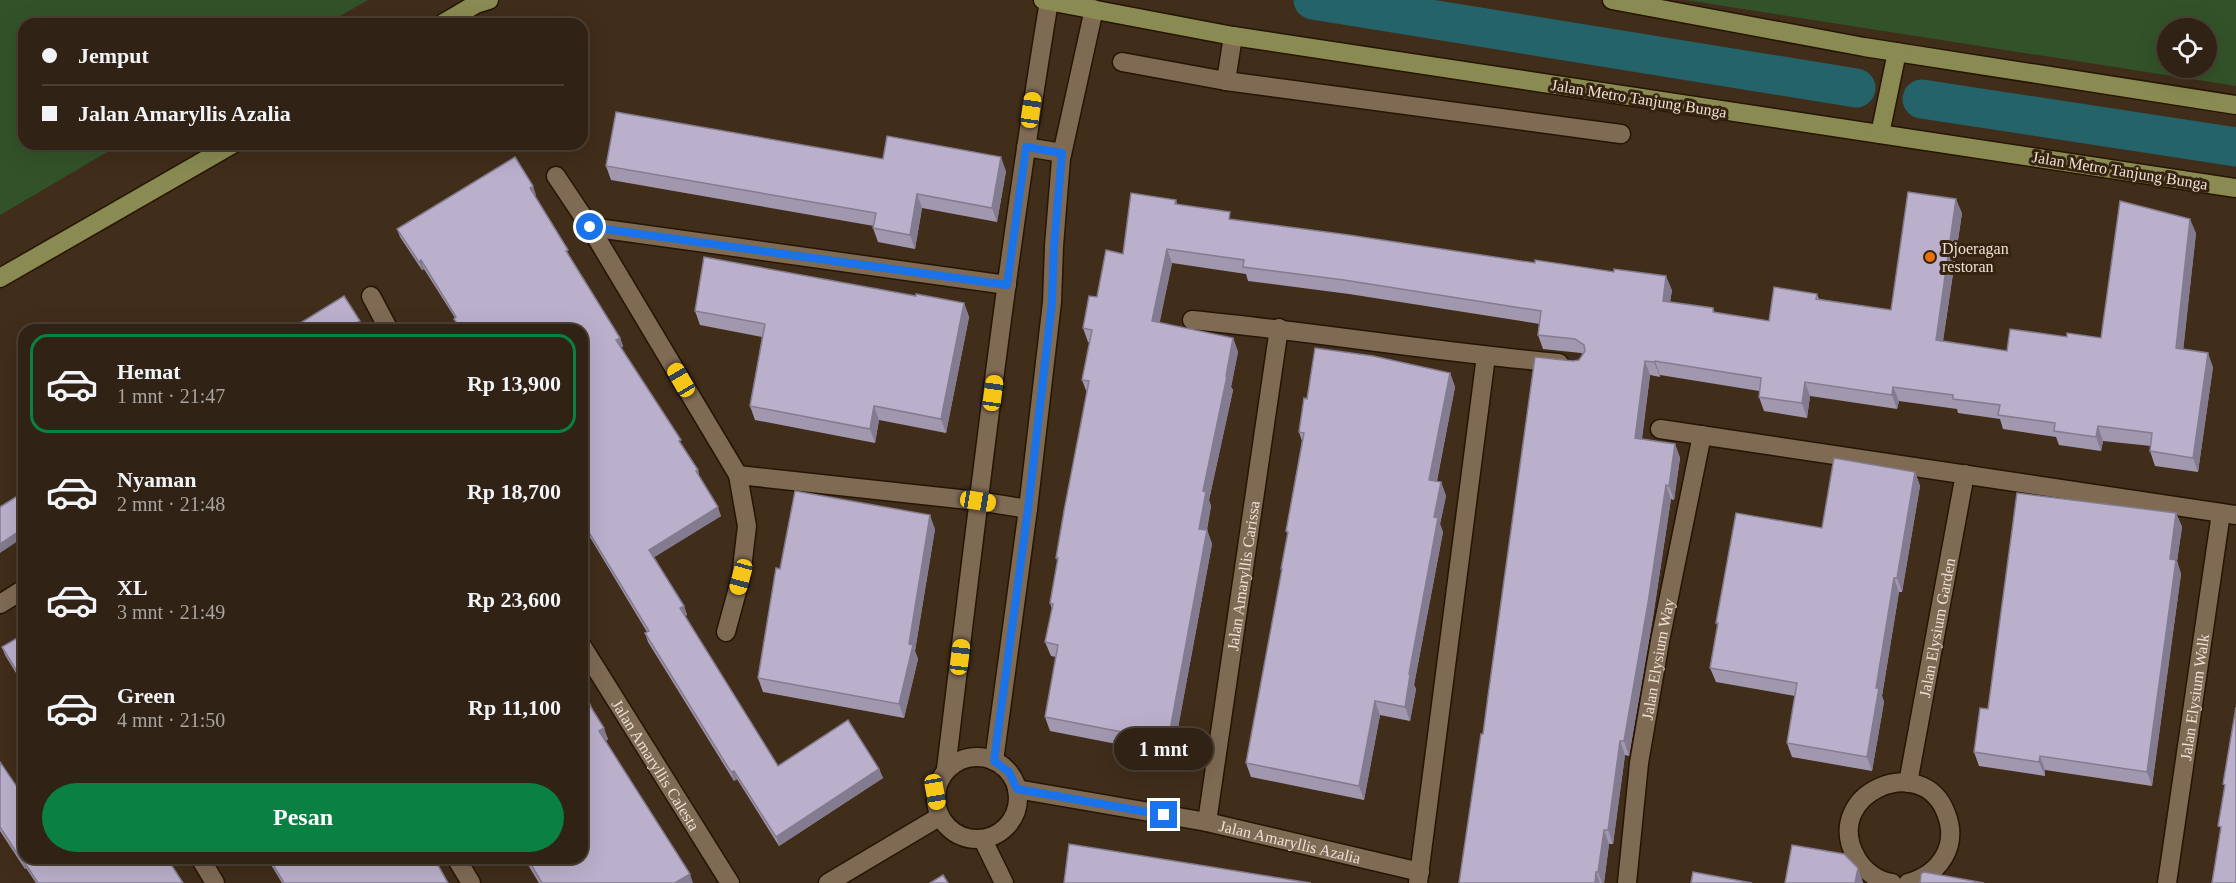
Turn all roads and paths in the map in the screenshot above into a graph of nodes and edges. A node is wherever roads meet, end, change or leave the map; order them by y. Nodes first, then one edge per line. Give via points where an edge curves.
1 (489, 0) edge
2 (1046, 0) edge
3 (1612, 0) edge
4 (1094, 9) junction
5 (452, 18) edge
6 (1233, 36) junction
7 (1897, 52) junction
8 (1122, 62) dead end
9 (1226, 81) junction
10 (2236, 105) edge
11 (1622, 134) dead end
12 (1881, 134) junction
13 (1026, 147) junction
14 (223, 150) edge
15 (1062, 153) junction
16 (556, 176) dead end
17 (2236, 188) edge
18 (590, 227) junction
19 (0, 278) edge
20 (1007, 285) junction
21 (371, 296) dead end
22 (1192, 320) dead end
23 (385, 324) edge
24 (1279, 328) junction
25 (1486, 356) junction
26 (1579, 364) edge
27 (1660, 429) dead end
28 (1702, 435) junction
29 (1965, 474) junction
30 (738, 475) junction
31 (978, 501) junction
32 (1028, 509) junction
33 (2229, 514) edge
34 (18, 593) edge
35 (0, 604) edge
36 (726, 632) dead end
37 (588, 655) edge
38 (994, 761) junction
39 (946, 769) junction
40 (1908, 783) junction
41 (1017, 789) junction
42 (939, 817) junction
43 (1207, 822) junction
44 (983, 840) junction
45 (204, 864) edge
46 (460, 864) edge
47 (1419, 877) edge
48 (215, 883) edge
49 (471, 883) edge
50 (730, 883) edge
51 (828, 883) edge
52 (1004, 883) edge
53 (1627, 883) edge
54 (1889, 883) edge
55 (1908, 883) edge
56 (2167, 883) edge

1 - 5 main road
2 - 4 main road, Jalan Metro Tanjung Bunga
2 - 13 street
3 - 7 main road
4 - 6 main road, Jalan Metro Tanjung Bunga
4 - 15 street
6 - 9 street
6 - 12 main road, Jalan Metro Tanjung Bunga
7 - 10 main road
7 - 12 main road
8 - 9 street
9 - 11 street
12 - 17 main road, Jalan Metro Tanjung Bunga
13 - 15 street
13 - 20 street
14 - 19 main road
15 - 32 street via 1052,302
16 - 18 street
18 - 20 street
18 - 30 street
20 - 31 street
21 - 23 street
22 - 24 street
24 - 25 street
24 - 43 street, Jalan Amaryllis Carissa
25 - 26 street
25 - 47 street
27 - 28 street
28 - 29 street
28 - 53 street, Jalan Elysium Way via 1639,763
29 - 33 street
29 - 40 street, Jalan Elysium Garden
30 - 31 street
30 - 36 street via 747,526 741,577
31 - 32 street
31 - 39 street
32 - 38 street
33 - 56 street, Jalan Elysium Walk
34 - 35 street
37 - 50 street, Jalan Amaryllis Calesta
38 - 39 street via 969,757
38 - 41 street via 1009,772
39 - 42 street via 935,792
40 - 54 street via 1874,788 1852,814 1851,849 1873,876
40 - 55 street via 1936,798 1946,811 1950,827 1950,843 1944,858 1934,871
41 - 43 street, Jalan Amaryllis Azalia
41 - 44 street via 1016,811 1004,830
42 - 44 street via 958,836
42 - 51 street
43 - 47 street, Jalan Amaryllis Azalia
44 - 52 street
45 - 48 street
46 - 49 street

